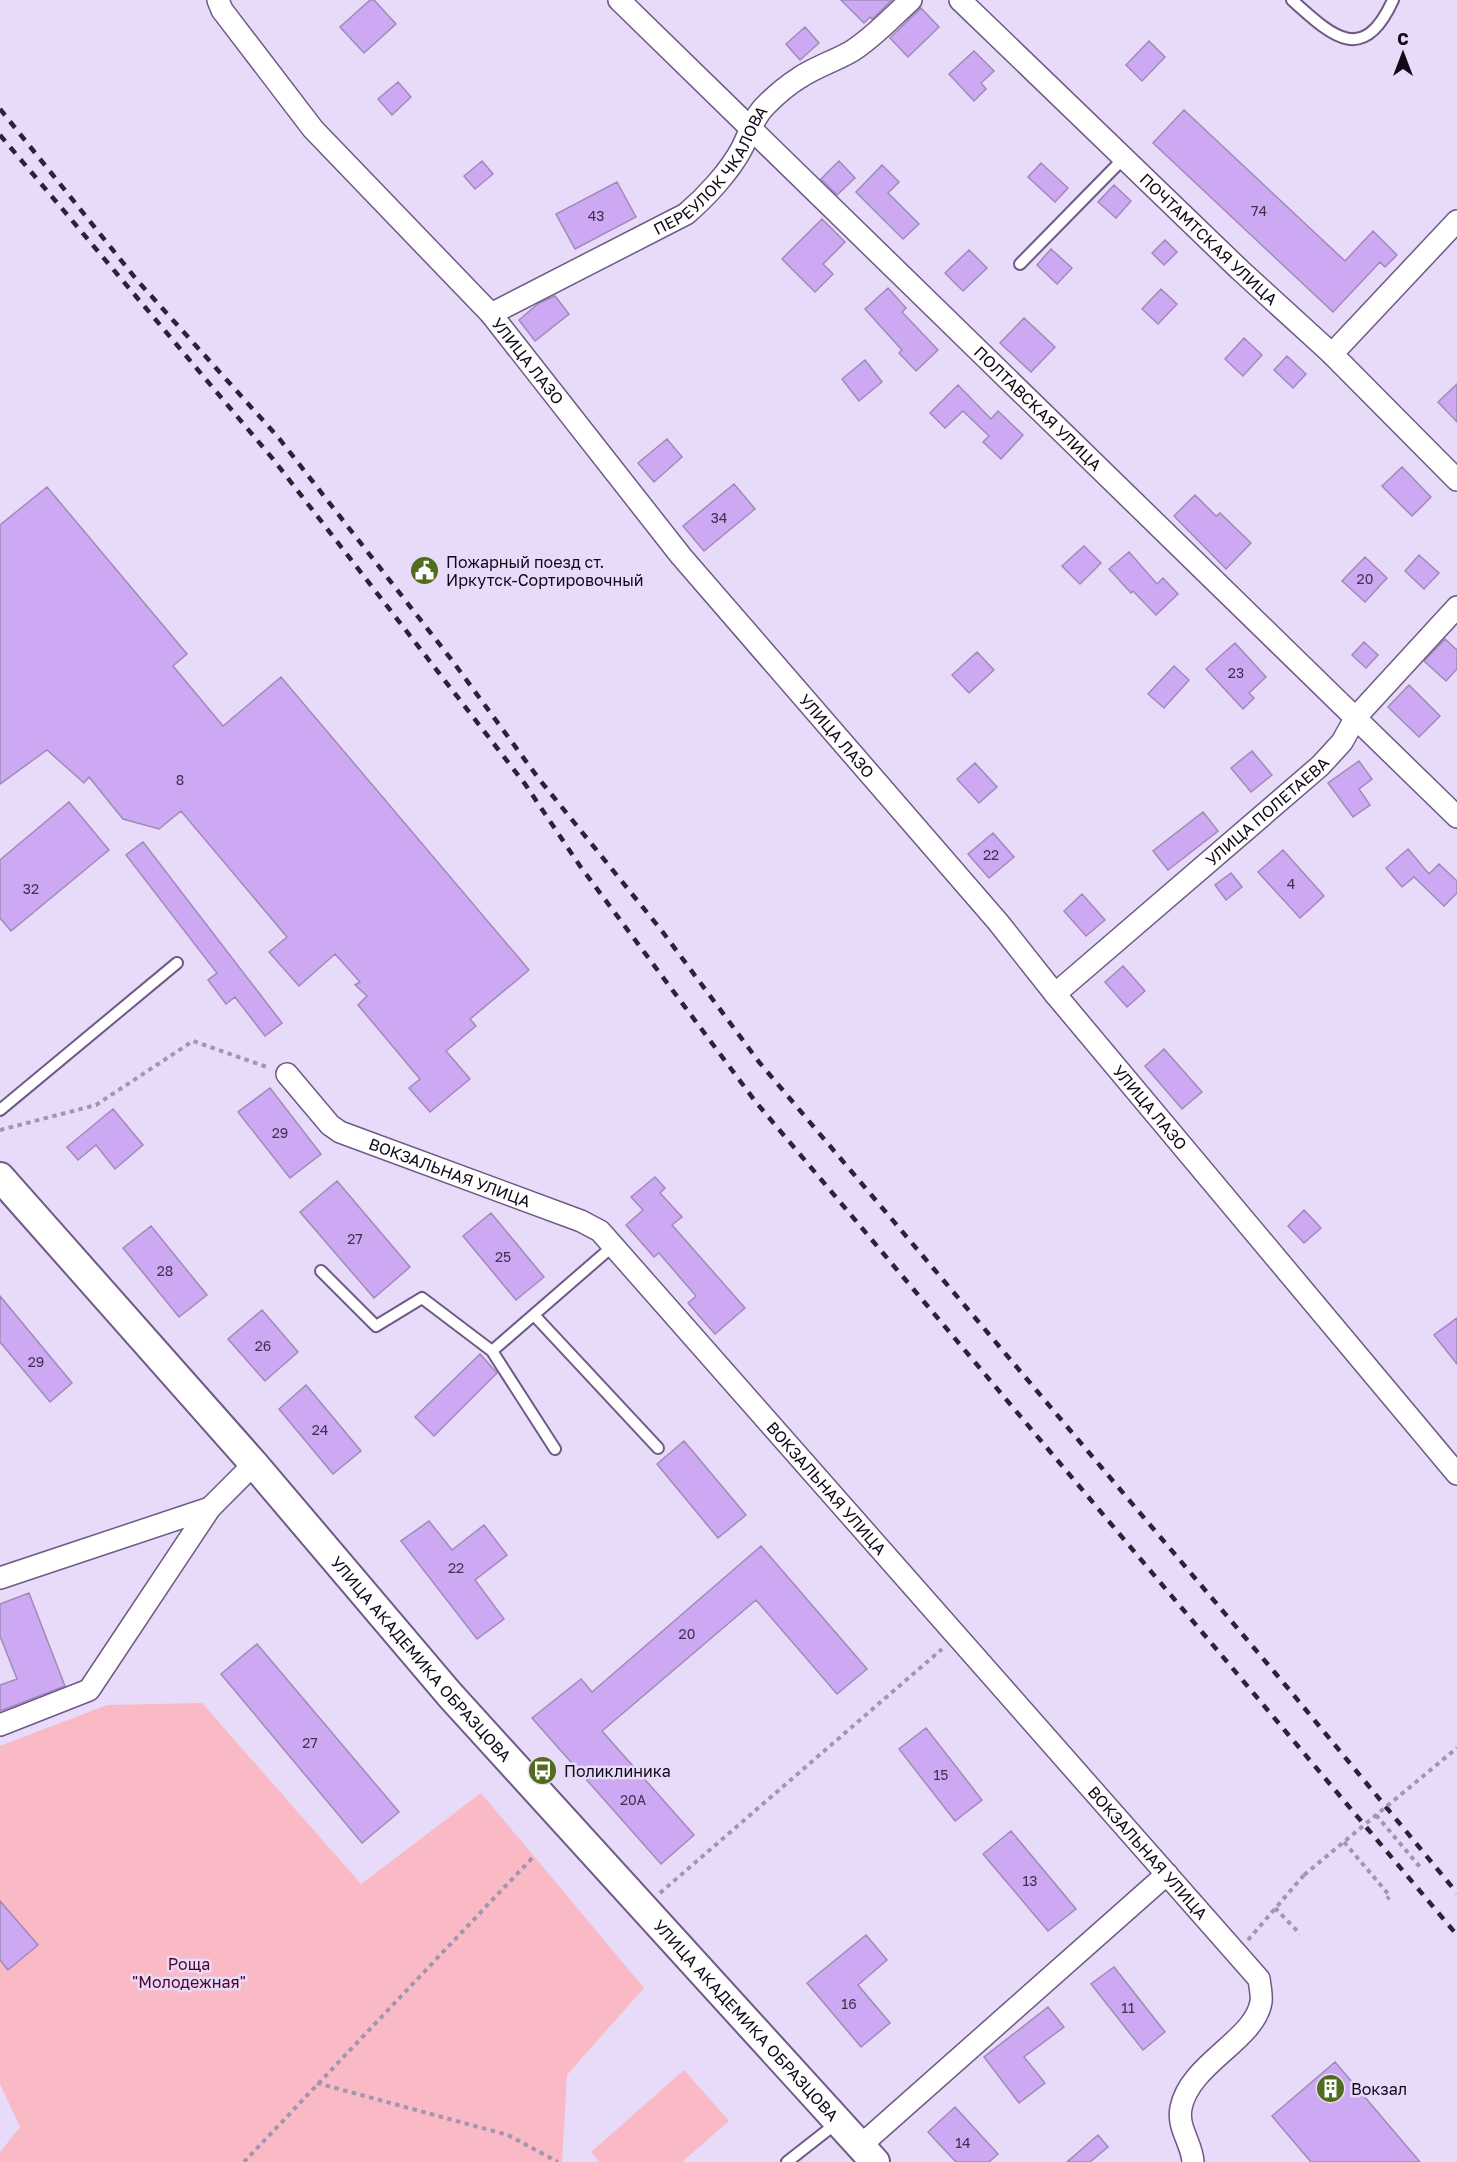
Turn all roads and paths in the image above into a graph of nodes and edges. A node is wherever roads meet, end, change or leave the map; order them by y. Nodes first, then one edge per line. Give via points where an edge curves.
1 (218, 0) edge
2 (619, 0) edge
3 (911, 0) edge
4 (960, 0) edge
5 (1292, 0) edge
6 (1393, 0) edge
7 (750, 128) junction
8 (1124, 158) junction
9 (1457, 221) edge
10 (1020, 264) dead end
11 (491, 314) junction
12 (1332, 354) junction
13 (1457, 480) edge
14 (1457, 608) edge
15 (1356, 717) junction
16 (1457, 817) edge
17 (177, 963) dead end
18 (1055, 994) junction
19 (287, 1074) joint
20 (0, 1110) edge
21 (0, 1130) edge
22 (0, 1177) edge
23 (613, 1246) junction
24 (321, 1271) dead end
25 (534, 1315) junction
26 (492, 1352) junction
27 (658, 1448) dead end
28 (555, 1449) dead end
29 (254, 1464) junction
30 (1457, 1474) edge
31 (210, 1508) junction
32 (0, 1578) edge
33 (957, 1635) junction
34 (0, 1725) edge
35 (1457, 1748) edge
36 (1376, 1815) junction
37 (1344, 1842) junction
38 (534, 1856) dead end
39 (1419, 1868) dead end
40 (1167, 1874) junction
41 (1388, 1897) dead end
42 (643, 1908) junction
43 (1275, 1908) junction
44 (1261, 1924) dead end
45 (1300, 1934) dead end
46 (317, 2083) junction
47 (838, 2121) junction
48 (868, 2154) edge
49 (244, 2162) edge
50 (558, 2162) edge
51 (787, 2162) edge
52 (1193, 2162) edge

1 - 11 street, УЛИЦА ЛАЗО via 313,129
2 - 7 street, ПОЛТАВСКАЯ УЛИЦА
3 - 7 street, ПЕРЕУЛОК ЧКАЛОВА via 866,41 799,77 760,110
4 - 8 street, ПОЧТАМТСКАЯ УЛИЦА
5 - 6 lane via 1338,38 1359,39 1375,31
7 - 11 street, ПЕРЕУЛОК ЧКАЛОВА via 742,149 703,200 686,214
7 - 15 street, ПОЛТАВСКАЯ УЛИЦА
8 - 10 lane
8 - 12 street, ПОЧТАМТСКАЯ УЛИЦА
9 - 12 street
11 - 18 street, УЛИЦА ЛАЗО via 681,556 998,922
12 - 13 street, ПОЧТАМТСКАЯ УЛИЦА
14 - 15 street, УЛИЦА ПОЛЕТАЕВА
15 - 16 street, ПОЛТАВСКАЯ УЛИЦА
15 - 18 street, УЛИЦА ПОЛЕТАЕВА via 1342,742 1320,766
17 - 20 lane
18 - 30 street, УЛИЦА ЛАЗО
19 - 21 path via 193,1041 96,1105
19 - 23 street, ВОКЗАЛЬНАЯ УЛИЦА via 340,1132 581,1221 600,1230
22 - 29 street, УЛИЦА АКАДЕМИКА ОБРАЗЦОВА
23 - 25 lane
23 - 33 street, ВОКЗАЛЬНАЯ УЛИЦА
24 - 26 lane via 376,1326 422,1298
25 - 26 lane
25 - 27 lane
26 - 28 lane
29 - 31 street
29 - 42 street, УЛИЦА АКАДЕМИКА ОБРАЗЦОВА via 450,1695
31 - 32 street
31 - 34 street via 89,1690
33 - 40 street, ВОКЗАЛЬНАЯ УЛИЦА
33 - 42 path
35 - 36 path, bridge
36 - 37 path, bridge
36 - 39 path
37 - 41 path
37 - 43 path, bridge via 1304,1875
38 - 46 path
40 - 48 street
40 - 52 street, ВОКЗАЛЬНАЯ УЛИЦА via 1259,1979 1261,2003 1251,2024 1193,2080 1181,2108 1181,2126
42 - 47 street, УЛИЦА АКАДЕМИКА ОБРАЗЦОВА
43 - 44 path
43 - 45 path
46 - 49 path
46 - 50 path via 508,2135
47 - 48 street, УЛИЦА АКАДЕМИКА ОБРАЗЦОВА
47 - 51 lane

